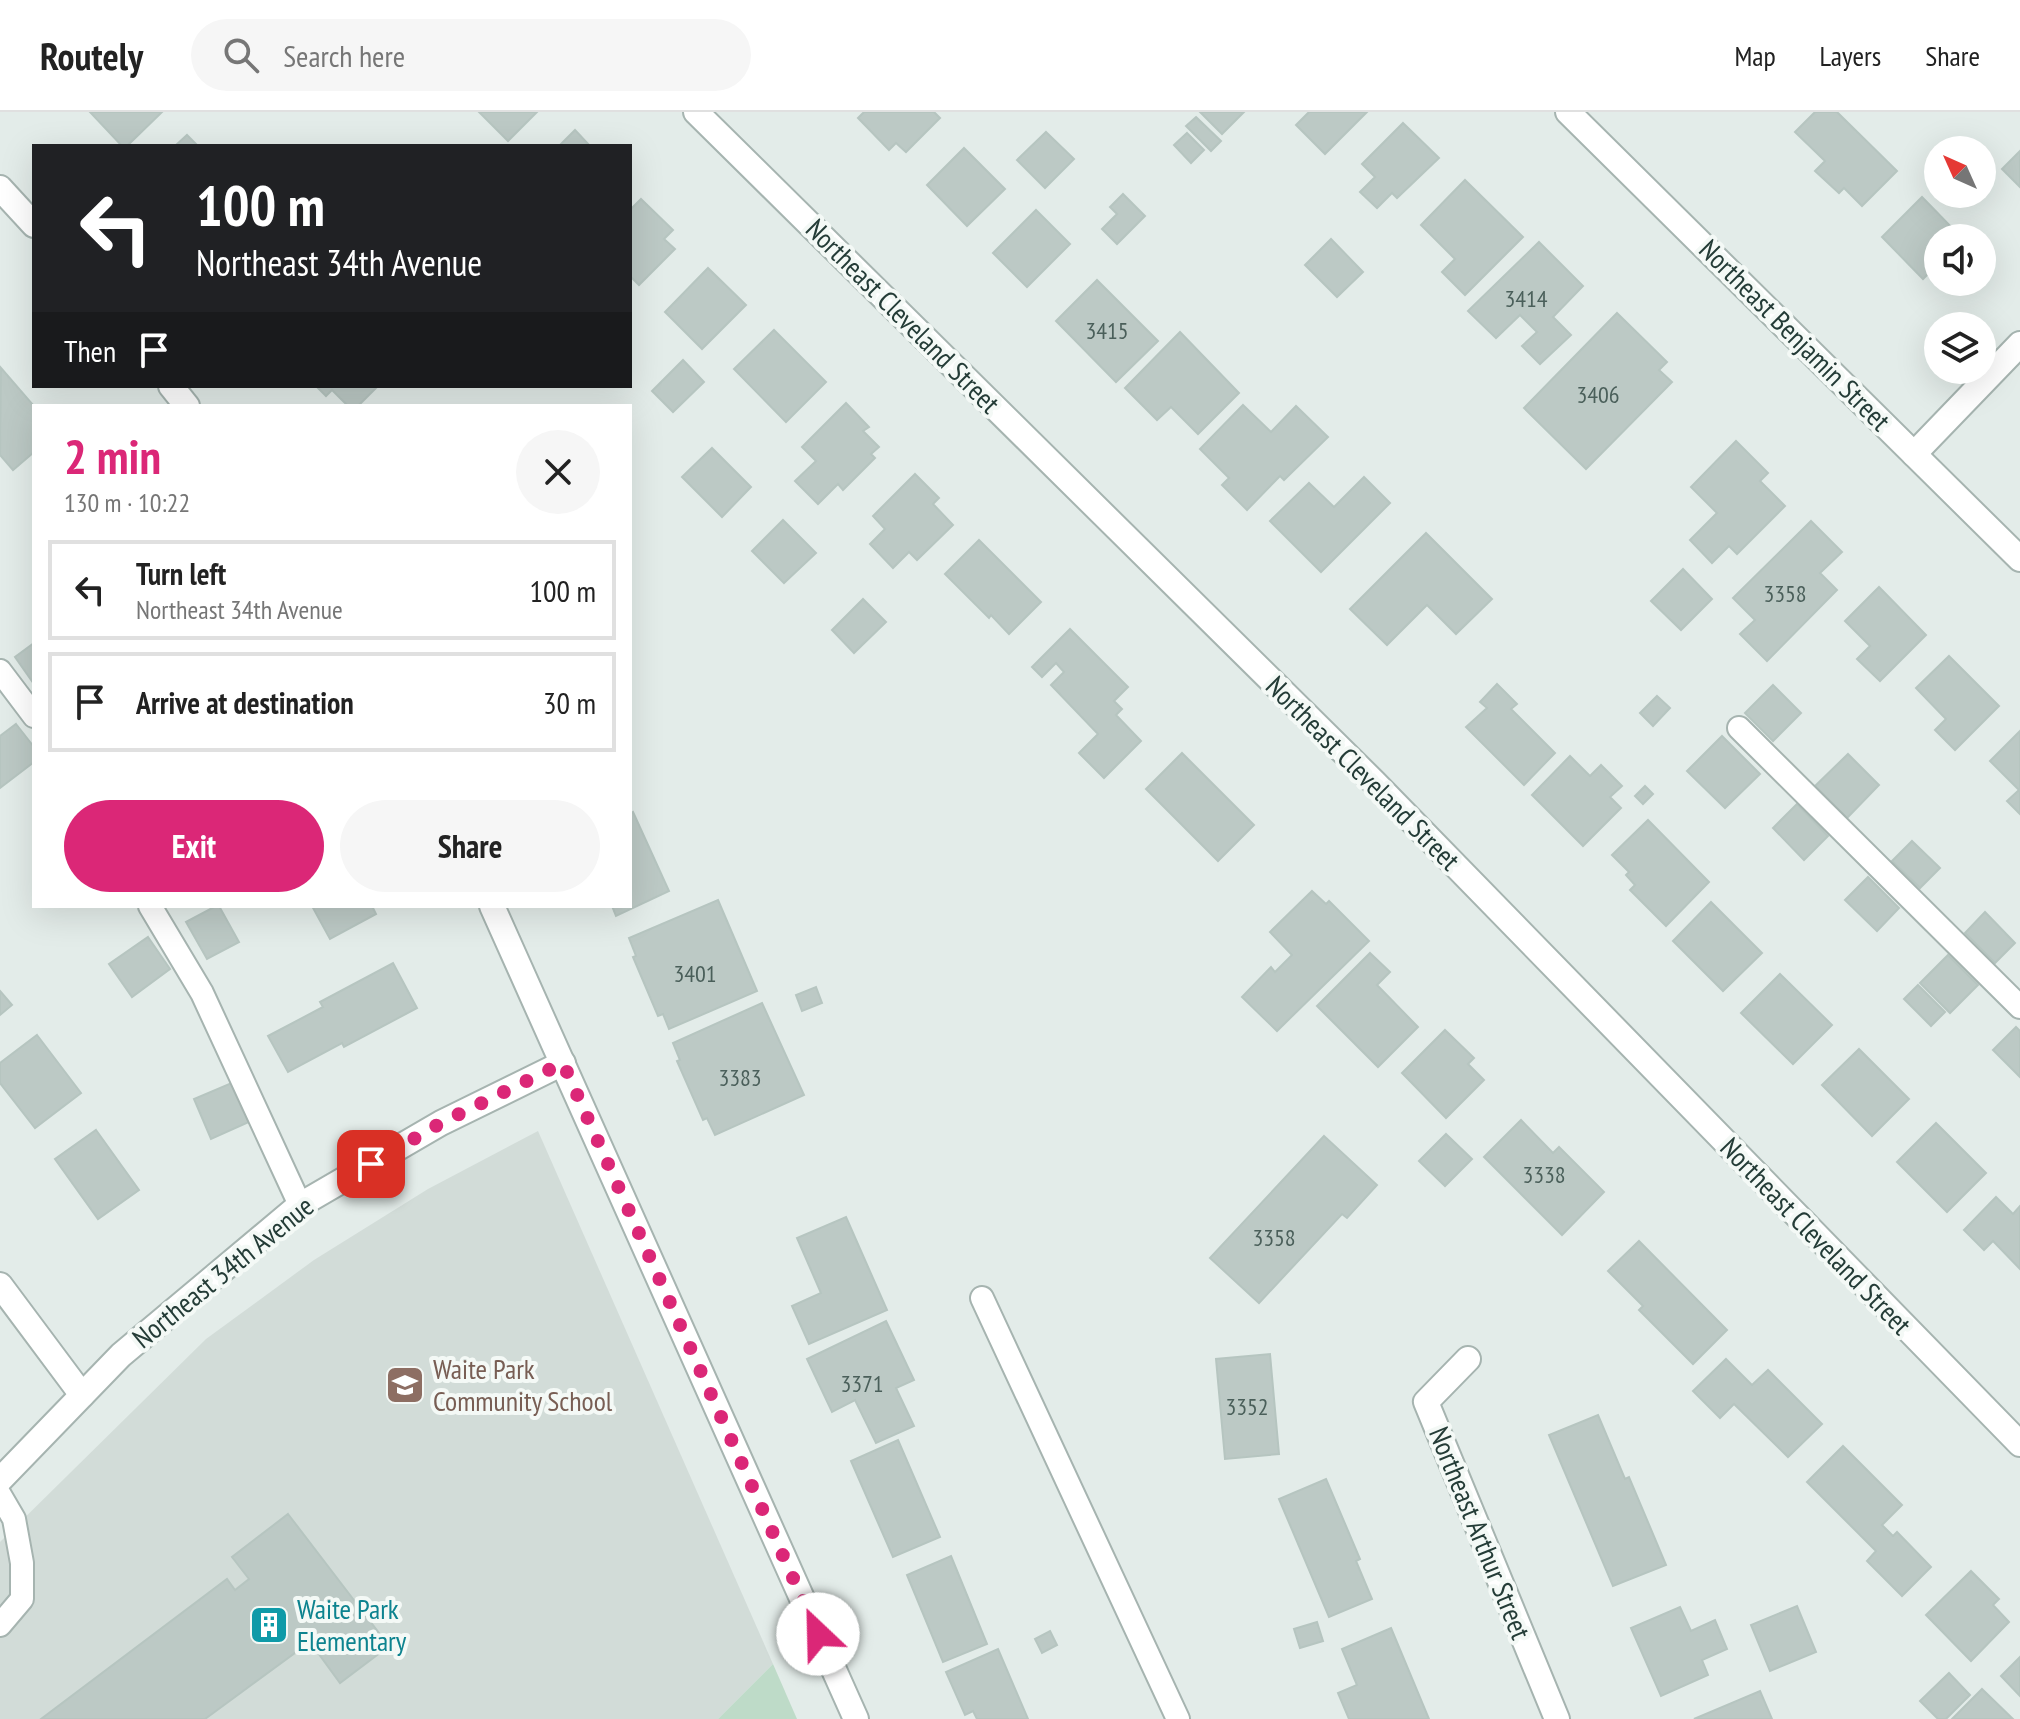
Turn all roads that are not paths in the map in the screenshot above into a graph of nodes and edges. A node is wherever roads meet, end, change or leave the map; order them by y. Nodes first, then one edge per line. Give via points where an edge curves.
1 (696, 112) edge
2 (1568, 112) edge
3 (0, 188) edge
4 (32, 223) edge
5 (2020, 344) edge
6 (173, 388) edge
7 (185, 404) edge
8 (1914, 454) junction
9 (2020, 559) edge
10 (0, 671) edge
11 (32, 713) edge
12 (1739, 728) dead end
13 (151, 908) edge
14 (493, 908) edge
15 (2020, 1007) edge
16 (563, 1063) junction
17 (300, 1205) junction
18 (0, 1285) edge
19 (982, 1298) dead end
20 (1468, 1359) dead end
21 (82, 1395) junction
22 (2020, 1444) edge
23 (0, 1480) edge
24 (0, 1495) edge
25 (0, 1625) edge
26 (856, 1719) edge
27 (1178, 1719) edge
28 (1557, 1719) edge

1 - 22 street, Northeast Cleveland Street via 1374,782
2 - 8 street, Northeast Benjamin Street
3 - 4 street
5 - 8 street
6 - 7 street
8 - 9 street, Northeast Benjamin Street
10 - 11 lane
12 - 15 lane
13 - 17 lane via 202,993
14 - 16 street
16 - 17 street, Northeast 34th Avenue via 441,1123
16 - 26 street
17 - 21 street, Northeast 34th Avenue via 121,1355
18 - 21 street
19 - 27 lane
20 - 28 street, Northeast Arthur Street via 1426,1402
21 - 23 street, Northeast 34th Avenue
24 - 25 lane via 14,1519 22,1599

